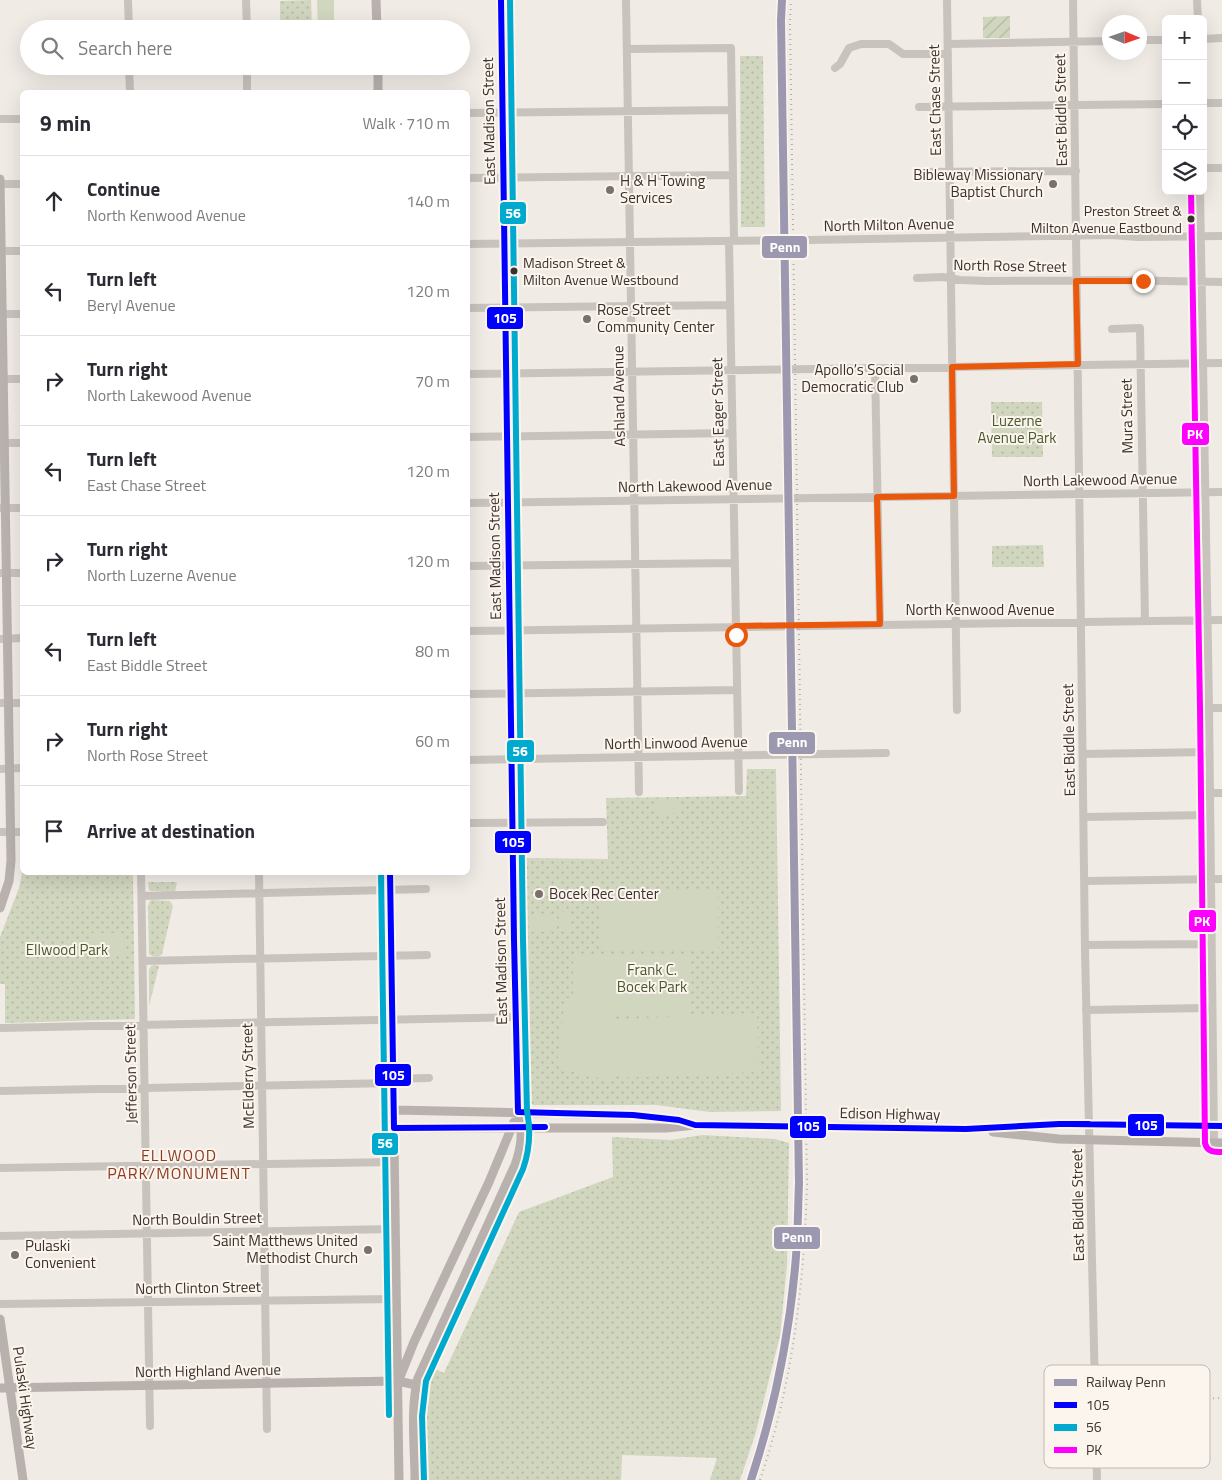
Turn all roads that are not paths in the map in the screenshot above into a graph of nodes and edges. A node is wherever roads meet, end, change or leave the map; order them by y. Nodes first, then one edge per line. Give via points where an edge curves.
1 (128, 0) edge
2 (246, 0) edge
3 (376, 0) edge
4 (501, 0) edge
5 (626, 0) edge
6 (947, 0) edge
7 (1073, 0) edge
8 (1198, 0) edge
9 (1198, 15) edge
10 (129, 20) edge
11 (247, 20) edge
12 (377, 20) edge
13 (1222, 38) edge
14 (1207, 39) edge
15 (1147, 40) edge
16 (1162, 40) edge
17 (1073, 41) junction
18 (1102, 41) edge
19 (948, 44) junction
20 (627, 49) junction
21 (948, 54) junction
22 (835, 68) dead end
23 (129, 75) edge
24 (247, 75) edge
25 (378, 75) edge
26 (130, 90) edge
27 (247, 90) edge
28 (378, 90) edge
29 (1207, 103) edge
30 (1222, 103) edge
31 (1162, 104) edge
32 (1074, 105) junction
33 (919, 107) dead end
34 (949, 107) junction
35 (732, 110) junction
36 (628, 111) junction
37 (502, 113) junction
38 (470, 114) edge
39 (0, 119) edge
40 (20, 119) edge
41 (1207, 168) edge
42 (1222, 168) edge
43 (1076, 171) junction
44 (917, 172) dead end
45 (950, 172) junction
46 (732, 175) junction
47 (504, 177) junction
48 (629, 177) junction
49 (470, 178) edge
50 (0, 179) edge
51 (0, 184) edge
52 (20, 184) edge
53 (1200, 195) edge
54 (1076, 235) junction
55 (1201, 236) junction
56 (1222, 236) edge
57 (951, 237) junction
58 (731, 241) junction
59 (630, 242) junction
60 (470, 244) edge
61 (504, 244) junction
62 (1, 251) edge
63 (20, 251) edge
64 (917, 278) dead end
65 (951, 279) junction
66 (1076, 281) junction
67 (1202, 282) junction
68 (1222, 282) edge
69 (730, 305) junction
70 (631, 306) junction
71 (470, 308) edge
72 (505, 308) junction
73 (2, 314) junction
74 (20, 314) edge
75 (1112, 329) dead end
76 (1222, 363) edge
77 (1078, 364) junction
78 (1140, 364) junction
79 (1203, 364) junction
80 (952, 367) junction
81 (875, 368) junction
82 (731, 370) junction
83 (632, 371) junction
84 (506, 372) junction
85 (470, 374) edge
86 (2, 379) edge
87 (20, 379) edge
88 (732, 433) junction
89 (633, 435) junction
90 (507, 436) junction
91 (470, 437) edge
92 (2, 443) edge
93 (20, 443) edge
94 (1204, 492) junction
95 (1222, 492) edge
96 (1142, 493) junction
97 (1079, 494) junction
98 (954, 496) junction
99 (877, 497) junction
100 (734, 499) junction
101 (634, 501) junction
102 (470, 503) edge
103 (508, 503) junction
104 (3, 508) edge
105 (20, 508) edge
106 (735, 562) junction
107 (635, 564) junction
108 (470, 566) edge
109 (509, 566) junction
110 (3, 573) edge
111 (20, 573) edge
112 (1206, 620) junction
113 (1222, 620) edge
114 (1145, 621) junction
115 (1081, 623) junction
116 (880, 624) junction
117 (956, 624) junction
118 (736, 626) junction
119 (636, 628) junction
120 (510, 630) junction
121 (470, 631) edge
122 (20, 638) edge
123 (4, 639) edge
124 (737, 690) junction
125 (637, 692) junction
126 (470, 694) edge
127 (511, 694) junction
128 (4, 703) edge
129 (20, 703) edge
130 (1209, 708) junction
131 (1222, 708) edge
132 (958, 710) dead end
133 (1209, 752) junction
134 (886, 753) dead end
135 (1083, 754) junction
136 (739, 756) junction
137 (638, 757) junction
138 (470, 760) edge
139 (512, 760) junction
140 (20, 768) edge
141 (5, 769) edge
142 (739, 791) dead end
143 (638, 792) dead end
144 (1209, 793) junction
145 (1222, 793) edge
146 (1210, 815) junction
147 (1084, 817) junction
148 (603, 822) dead end
149 (513, 823) junction
150 (470, 824) edge
151 (0, 832) edge
152 (11, 832) junction
153 (20, 832) edge
154 (142, 875) edge
155 (260, 875) edge
156 (390, 875) edge
157 (1210, 879) junction
158 (1222, 879) edge
159 (1085, 881) junction
160 (390, 890) junction
161 (426, 890) dead end
162 (260, 893) junction
163 (142, 896) junction
164 (0, 908) edge
165 (1211, 944) junction
166 (1085, 945) junction
167 (427, 955) dead end
168 (391, 956) junction
169 (261, 959) junction
170 (143, 961) junction
171 (1086, 1010) junction
172 (1212, 1010) junction
173 (516, 1017) junction
174 (392, 1020) junction
175 (262, 1023) junction
176 (144, 1026) junction
177 (0, 1028) edge
178 (429, 1078) dead end
179 (393, 1081) junction
180 (262, 1086) junction
181 (145, 1088) junction
182 (0, 1091) edge
183 (394, 1110) junction
184 (518, 1112) junction
185 (1089, 1124) junction
186 (695, 1125) junction
187 (1218, 1126) edge
188 (517, 1127) junction
189 (394, 1128) junction
190 (966, 1129) junction
191 (1090, 1140) junction
192 (1218, 1143) edge
193 (394, 1162) junction
194 (263, 1164) junction
195 (146, 1166) junction
196 (0, 1168) edge
197 (396, 1229) junction
198 (264, 1231) junction
199 (147, 1233) junction
200 (0, 1236) edge
201 (396, 1299) junction
202 (265, 1300) junction
203 (148, 1302) junction
204 (0, 1304) edge
205 (0, 1319) edge
206 (1095, 1365) edge
207 (398, 1381) junction
208 (266, 1383) junction
209 (150, 1385) junction
210 (416, 1385) junction
211 (5, 1388) edge
212 (150, 1426) dead end
213 (267, 1429) dead end
214 (23, 1480) edge
215 (399, 1480) edge
216 (415, 1480) edge

1 - 10 street
2 - 11 street
3 - 12 main road
4 - 37 main road, East Madison Street
5 - 20 street, Ashland Avenue
6 - 19 street, East Chase Street
7 - 17 street, East Biddle Street
8 - 9 street
13 - 14 street
15 - 16 street
17 - 18 street
17 - 19 street
17 - 32 street, East Biddle Street
19 - 21 street, East Chase Street
20 - 35 street, East Eager Street via 731,48
20 - 36 street, Ashland Avenue
21 - 22 street via 902,54 889,44 861,44 849,48
21 - 34 street, East Chase Street
23 - 26 street
24 - 27 street
25 - 28 main road
29 - 30 street
31 - 32 street
32 - 34 street
32 - 43 street, East Biddle Street
33 - 34 street
34 - 45 street, East Chase Street
35 - 36 street
35 - 46 street, East Eager Street
36 - 37 street
36 - 48 street, Ashland Avenue
37 - 38 street
37 - 47 main road, East Madison Street
39 - 40 street
41 - 42 street
43 - 45 street
43 - 54 street, East Biddle Street
44 - 45 street
45 - 57 street, East Chase Street
46 - 48 street
46 - 58 street, East Eager Street
47 - 48 street
47 - 49 street
47 - 61 main road, East Madison Street
48 - 59 street, Ashland Avenue
50 - 51 main road
51 - 52 street
51 - 62 main road
53 - 55 street
54 - 55 street, North Milton Avenue
54 - 57 street, North Milton Avenue
54 - 66 street, East Biddle Street
55 - 56 street, North Milton Avenue
55 - 67 street
57 - 58 street, North Milton Avenue
57 - 65 street, East Chase Street
58 - 59 street, North Milton Avenue
58 - 69 street, East Eager Street
59 - 61 street, North Milton Avenue
59 - 70 street, Ashland Avenue
60 - 61 street, North Milton Avenue
61 - 72 main road, East Madison Street
62 - 63 street
62 - 73 main road
64 - 65 street, North Rose Street
65 - 66 street, North Rose Street
65 - 80 street, East Chase Street
66 - 67 street, North Rose Street
66 - 77 street, East Biddle Street
67 - 68 street, North Rose Street
67 - 79 street
69 - 70 street
69 - 82 street, East Eager Street
70 - 72 street
70 - 83 street, Ashland Avenue
71 - 72 street
72 - 84 main road, East Madison Street
73 - 74 street
73 - 86 main road
75 - 78 street, Mura Street via 1140,328
76 - 79 street
77 - 78 street
77 - 80 street
77 - 97 street, East Biddle Street
78 - 79 street
78 - 96 street, Mura Street
79 - 94 street
80 - 81 street
80 - 98 street, East Chase Street
81 - 82 street
81 - 99 street
82 - 83 street
82 - 88 street, East Eager Street
83 - 84 street
83 - 89 street, Ashland Avenue
84 - 85 street
84 - 90 main road, East Madison Street
86 - 87 street
86 - 92 main road
88 - 89 street
88 - 100 street, East Eager Street
89 - 90 street
89 - 101 street, Ashland Avenue
90 - 91 street
90 - 103 main road, East Madison Street
92 - 93 street
92 - 104 main road
94 - 95 street, North Lakewood Avenue
94 - 96 street, North Lakewood Avenue
94 - 112 street
96 - 97 street, North Lakewood Avenue
96 - 114 street, Mura Street
97 - 98 street, North Lakewood Avenue
97 - 115 street, East Biddle Street
98 - 99 street, North Lakewood Avenue
98 - 117 street, East Chase Street
99 - 100 street, North Lakewood Avenue
99 - 116 street
100 - 101 street, North Lakewood Avenue
100 - 106 street, East Eager Street
101 - 103 street, North Lakewood Avenue
101 - 107 street, Ashland Avenue
102 - 103 street, North Lakewood Avenue
103 - 109 main road, East Madison Street
104 - 105 street
104 - 110 main road
106 - 107 street
106 - 118 street, East Eager Street
107 - 109 street
107 - 119 street, Ashland Avenue
108 - 109 street
109 - 120 main road, East Madison Street
110 - 111 street
110 - 123 main road
112 - 113 street, North Kenwood Avenue
112 - 114 street, North Kenwood Avenue
112 - 130 street
114 - 115 street, North Kenwood Avenue
115 - 117 street, North Kenwood Avenue
115 - 135 street, East Biddle Street
116 - 117 street, North Kenwood Avenue
116 - 118 street, North Kenwood Avenue
117 - 132 street, East Chase Street
118 - 119 street, North Kenwood Avenue
118 - 124 street, East Eager Street
119 - 120 street, North Kenwood Avenue
119 - 125 street, Ashland Avenue
120 - 121 street, North Kenwood Avenue
120 - 127 main road, East Madison Street
122 - 123 street
123 - 128 main road
124 - 125 street
124 - 136 street, East Eager Street
125 - 127 street
125 - 137 street, Ashland Avenue
126 - 127 street
127 - 139 main road, East Madison Street
128 - 129 street
128 - 141 main road
130 - 131 street
130 - 133 street
133 - 135 street
133 - 144 street
134 - 136 street, North Linwood Avenue
135 - 147 street, East Biddle Street
136 - 137 street, North Linwood Avenue
136 - 142 street, East Eager Street
137 - 139 street, North Linwood Avenue
137 - 143 street, Ashland Avenue
138 - 139 street, North Linwood Avenue
139 - 149 main road, East Madison Street
140 - 141 street
141 - 152 main road
144 - 145 street
144 - 146 street
146 - 147 street
146 - 157 street
147 - 159 street, East Biddle Street
148 - 149 street
149 - 150 street
149 - 173 main road, East Madison Street
151 - 152 street
152 - 153 street
152 - 164 main road via 10,881
154 - 163 street, Jefferson Street
155 - 162 street, McElderry Street
156 - 160 main road
157 - 158 street
157 - 159 street
157 - 165 street
159 - 166 street, East Biddle Street
160 - 161 street
160 - 162 street
160 - 168 main road
162 - 163 street
162 - 169 street, McElderry Street
163 - 170 street, Jefferson Street
165 - 166 street
165 - 172 street
166 - 171 street, East Biddle Street
167 - 168 street
168 - 169 street
168 - 174 main road
169 - 170 street
169 - 175 street, McElderry Street
170 - 176 street, Jefferson Street
171 - 172 street
171 - 185 street, East Biddle Street
172 - 187 street via 1217,1051
173 - 174 street
173 - 184 main road, East Madison Street
174 - 175 street
174 - 179 main road
175 - 176 street
175 - 180 street, McElderry Street
176 - 177 street
176 - 181 street, Jefferson Street
178 - 179 street
179 - 180 street
179 - 183 main road
180 - 181 street
180 - 194 street, McElderry Street
181 - 182 street
181 - 195 street, Jefferson Street
183 - 184 main road, Edison Highway
183 - 189 main road
184 - 186 main road, Edison Highway via 633,1115
184 - 188 main road, East Madison Street
185 - 187 main road, Edison Highway
185 - 190 main road, Edison Highway
185 - 191 street, East Biddle Street
186 - 188 main road, Edison Highway via 666,1128
186 - 190 main road, Edison Highway, bridge
187 - 192 street
188 - 189 main road, Edison Highway
188 - 207 main road, East Madison Street
188 - 210 main road, East Madison Street via 520,1146 515,1165
189 - 193 main road
190 - 191 main road, Edison Highway
191 - 192 main road, Edison Highway
191 - 206 street, East Biddle Street
193 - 194 street
193 - 197 main road
194 - 195 street
194 - 198 street, McElderry Street
195 - 196 street
195 - 199 street, Jefferson Street
197 - 198 street, North Bouldin Street
197 - 201 main road
198 - 199 street, North Bouldin Street
198 - 202 street, McElderry Street
199 - 200 street, North Bouldin Street
199 - 203 street, Jefferson Street
201 - 202 street, North Clinton Street
201 - 207 main road
202 - 203 street, North Clinton Street
202 - 208 street, McElderry Street
203 - 204 street, North Clinton Street
203 - 209 street, Jefferson Street
205 - 211 main road, Pulaski Highway
207 - 208 main road, North Highland Avenue
207 - 210 main road, North Highland Avenue
207 - 215 main road
208 - 209 main road, North Highland Avenue
208 - 213 street, McElderry Street
209 - 211 main road, North Highland Avenue
209 - 212 street, Jefferson Street
210 - 216 main road, East Madison Street
211 - 214 main road, Pulaski Highway

